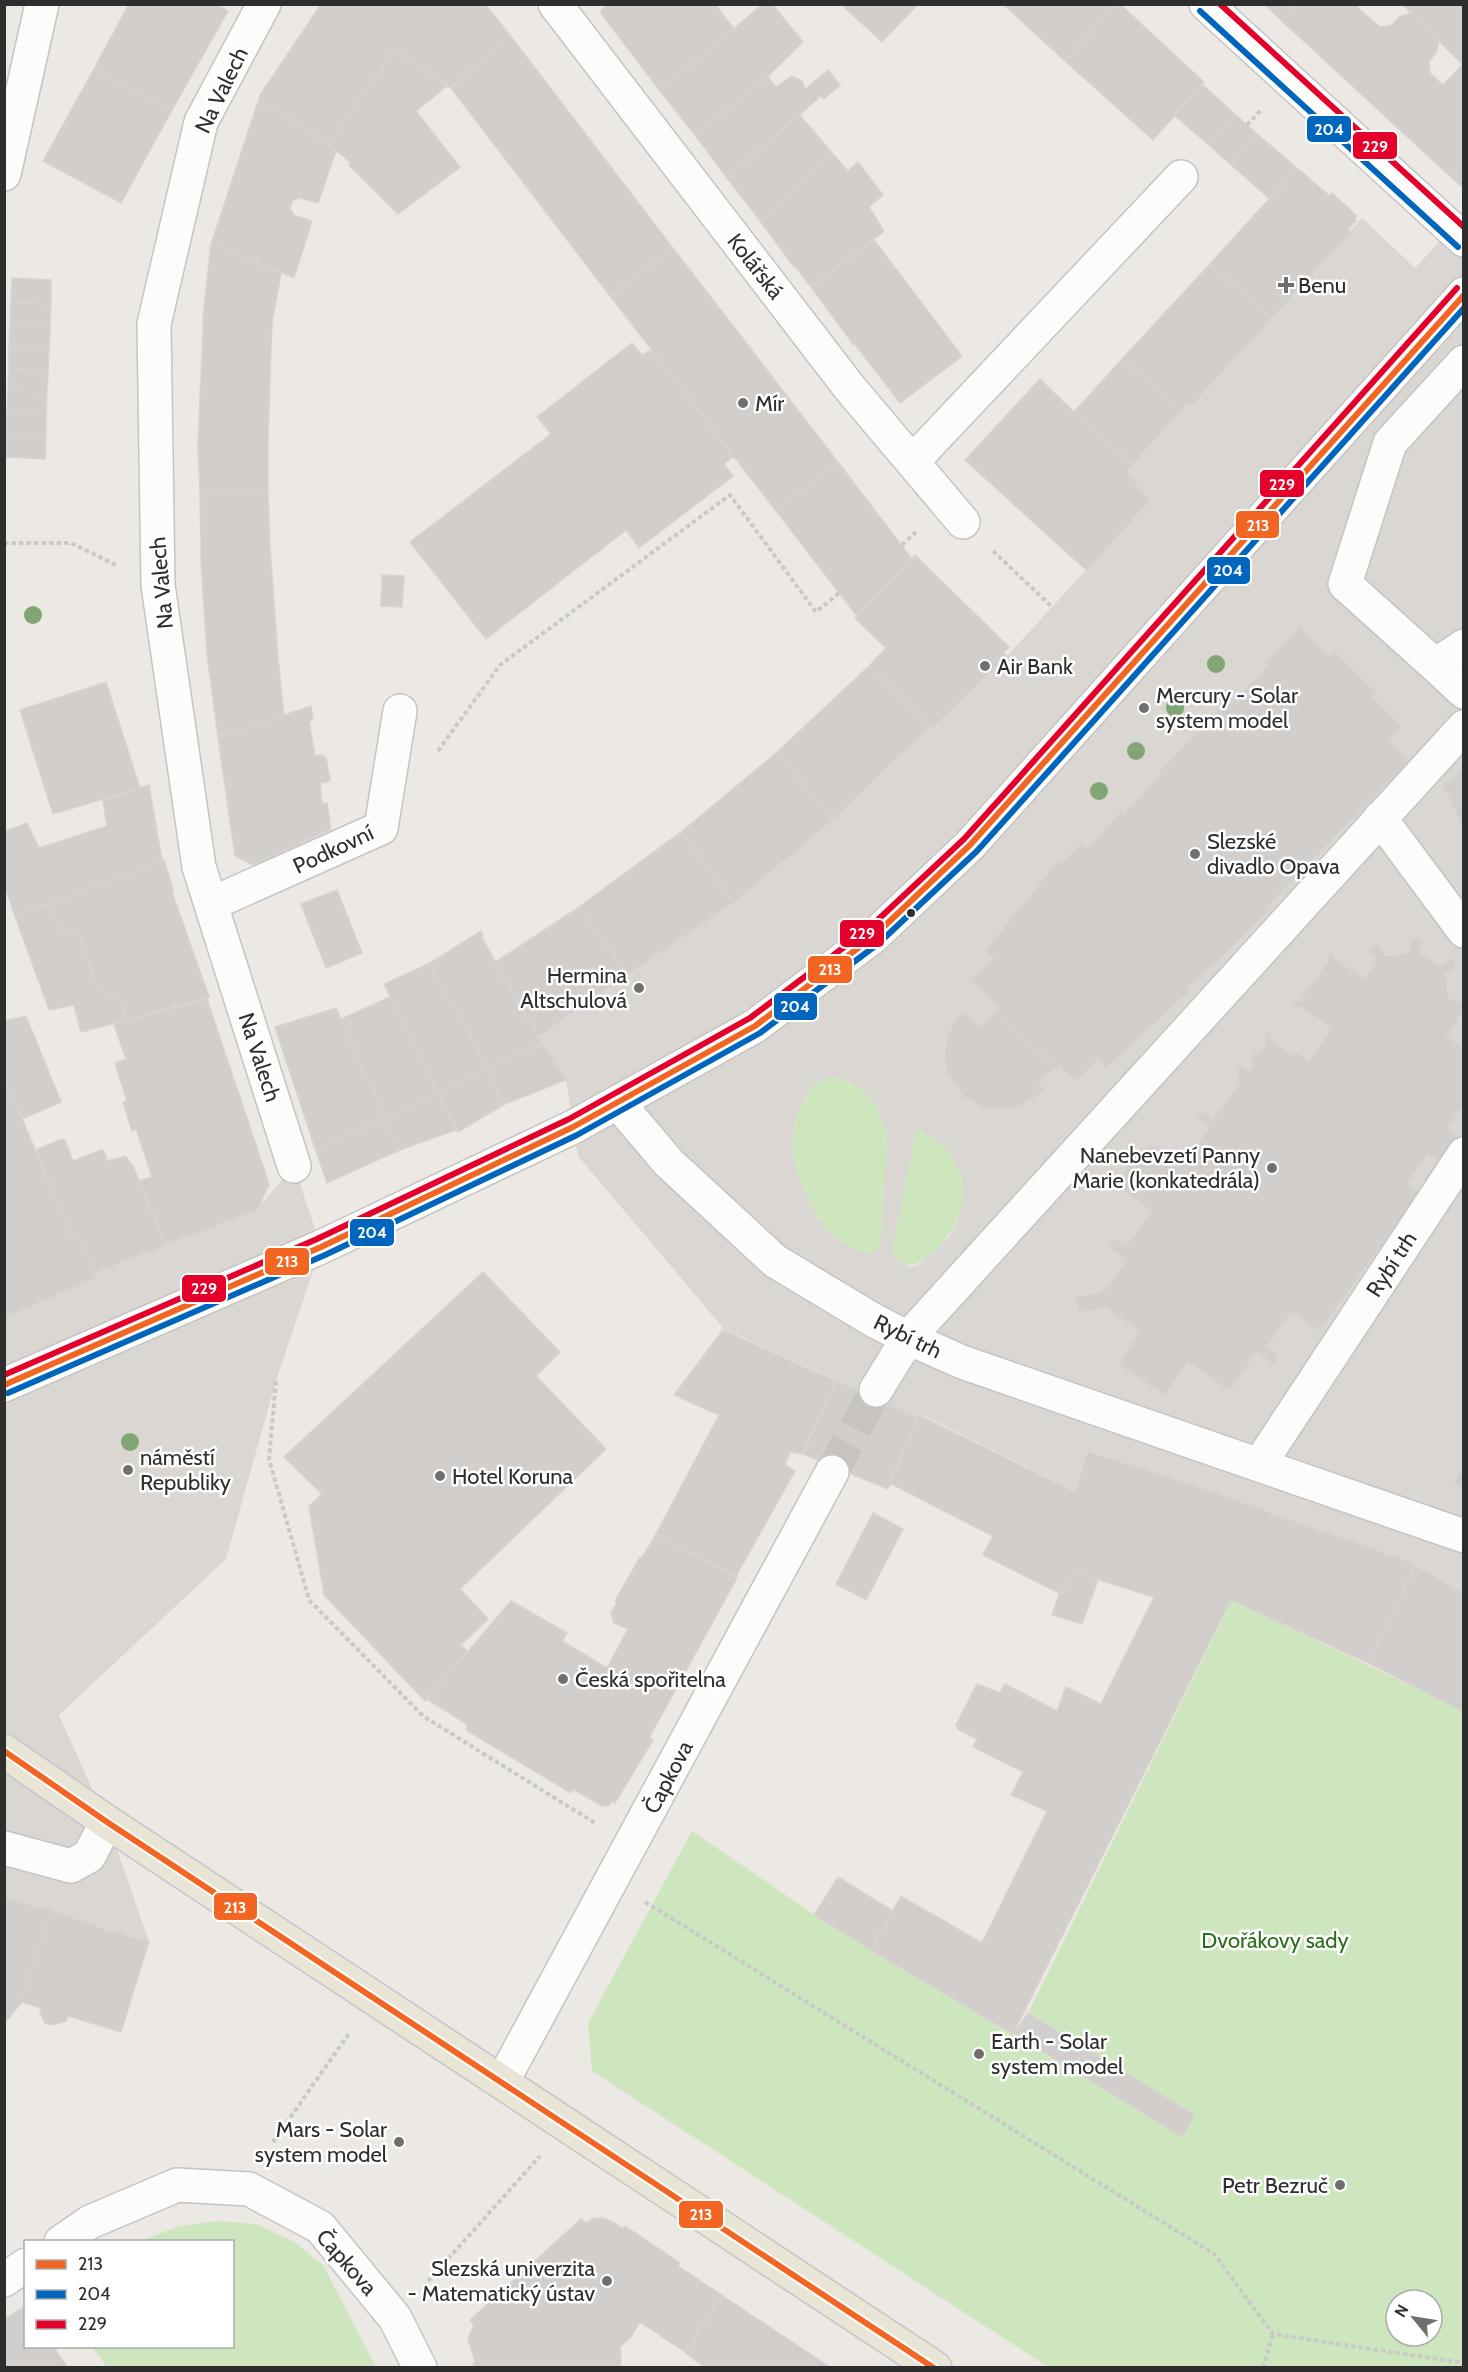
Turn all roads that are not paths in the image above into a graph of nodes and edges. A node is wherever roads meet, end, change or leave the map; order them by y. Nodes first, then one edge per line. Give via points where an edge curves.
1 (42, 4) edge
2 (264, 4) edge
3 (555, 4) edge
4 (1206, 4) edge
5 (4, 174) edge
6 (1181, 177) dead end
7 (1464, 240) edge
8 (1464, 294) edge
9 (1464, 362) edge
10 (913, 461) junction
11 (963, 522) road end
12 (1464, 646) edge
13 (1435, 665) junction
14 (1464, 692) edge
15 (400, 711) dead end
16 (1464, 727) edge
17 (1380, 818) junction
18 (211, 904) junction
19 (1464, 931) edge
20 (619, 1104) junction
21 (1464, 1154) edge
22 (294, 1166) dead end
23 (908, 1338) junction
24 (4, 1385) edge
25 (876, 1390) tunnel mouth
26 (1259, 1465) junction
27 (832, 1472) tunnel mouth
28 (1464, 1536) edge
29 (4, 1751) edge
30 (107, 1822) junction
31 (4, 1848) edge
32 (502, 2082) junction
33 (63, 2240) edge
34 (24, 2266) edge
35 (4, 2280) edge
36 (420, 2367) edge
37 (934, 2367) edge

1 - 5 street
2 - 18 street, Na Valech via 201,122 154,324 158,585 199,867
3 - 10 street, Kolářská via 849,387
4 - 7 street
6 - 10 street
8 - 20 street via 970,845 874,936 754,1026
9 - 13 street via 1390,443 1345,584
10 - 11 street, Kolářská
12 - 13 street
13 - 14 street
15 - 18 street, Podkovní via 381,828
16 - 17 street
17 - 19 street
17 - 23 street
18 - 22 street, Na Valech
20 - 23 street, Rybí trh via 669,1163 775,1261
20 - 24 street via 321,1247
21 - 26 street, Rybí trh
23 - 25 street
23 - 26 street, Rybí trh via 962,1362
26 - 28 street, Rybí trh
27 - 32 street, Čapkova
29 - 30 main road
30 - 31 street via 89,1856 70,1866
30 - 32 main road
32 - 37 main road
33 - 36 street, Čapkova via 90,2222 177,2185 249,2189 320,2227 395,2318
34 - 35 street

